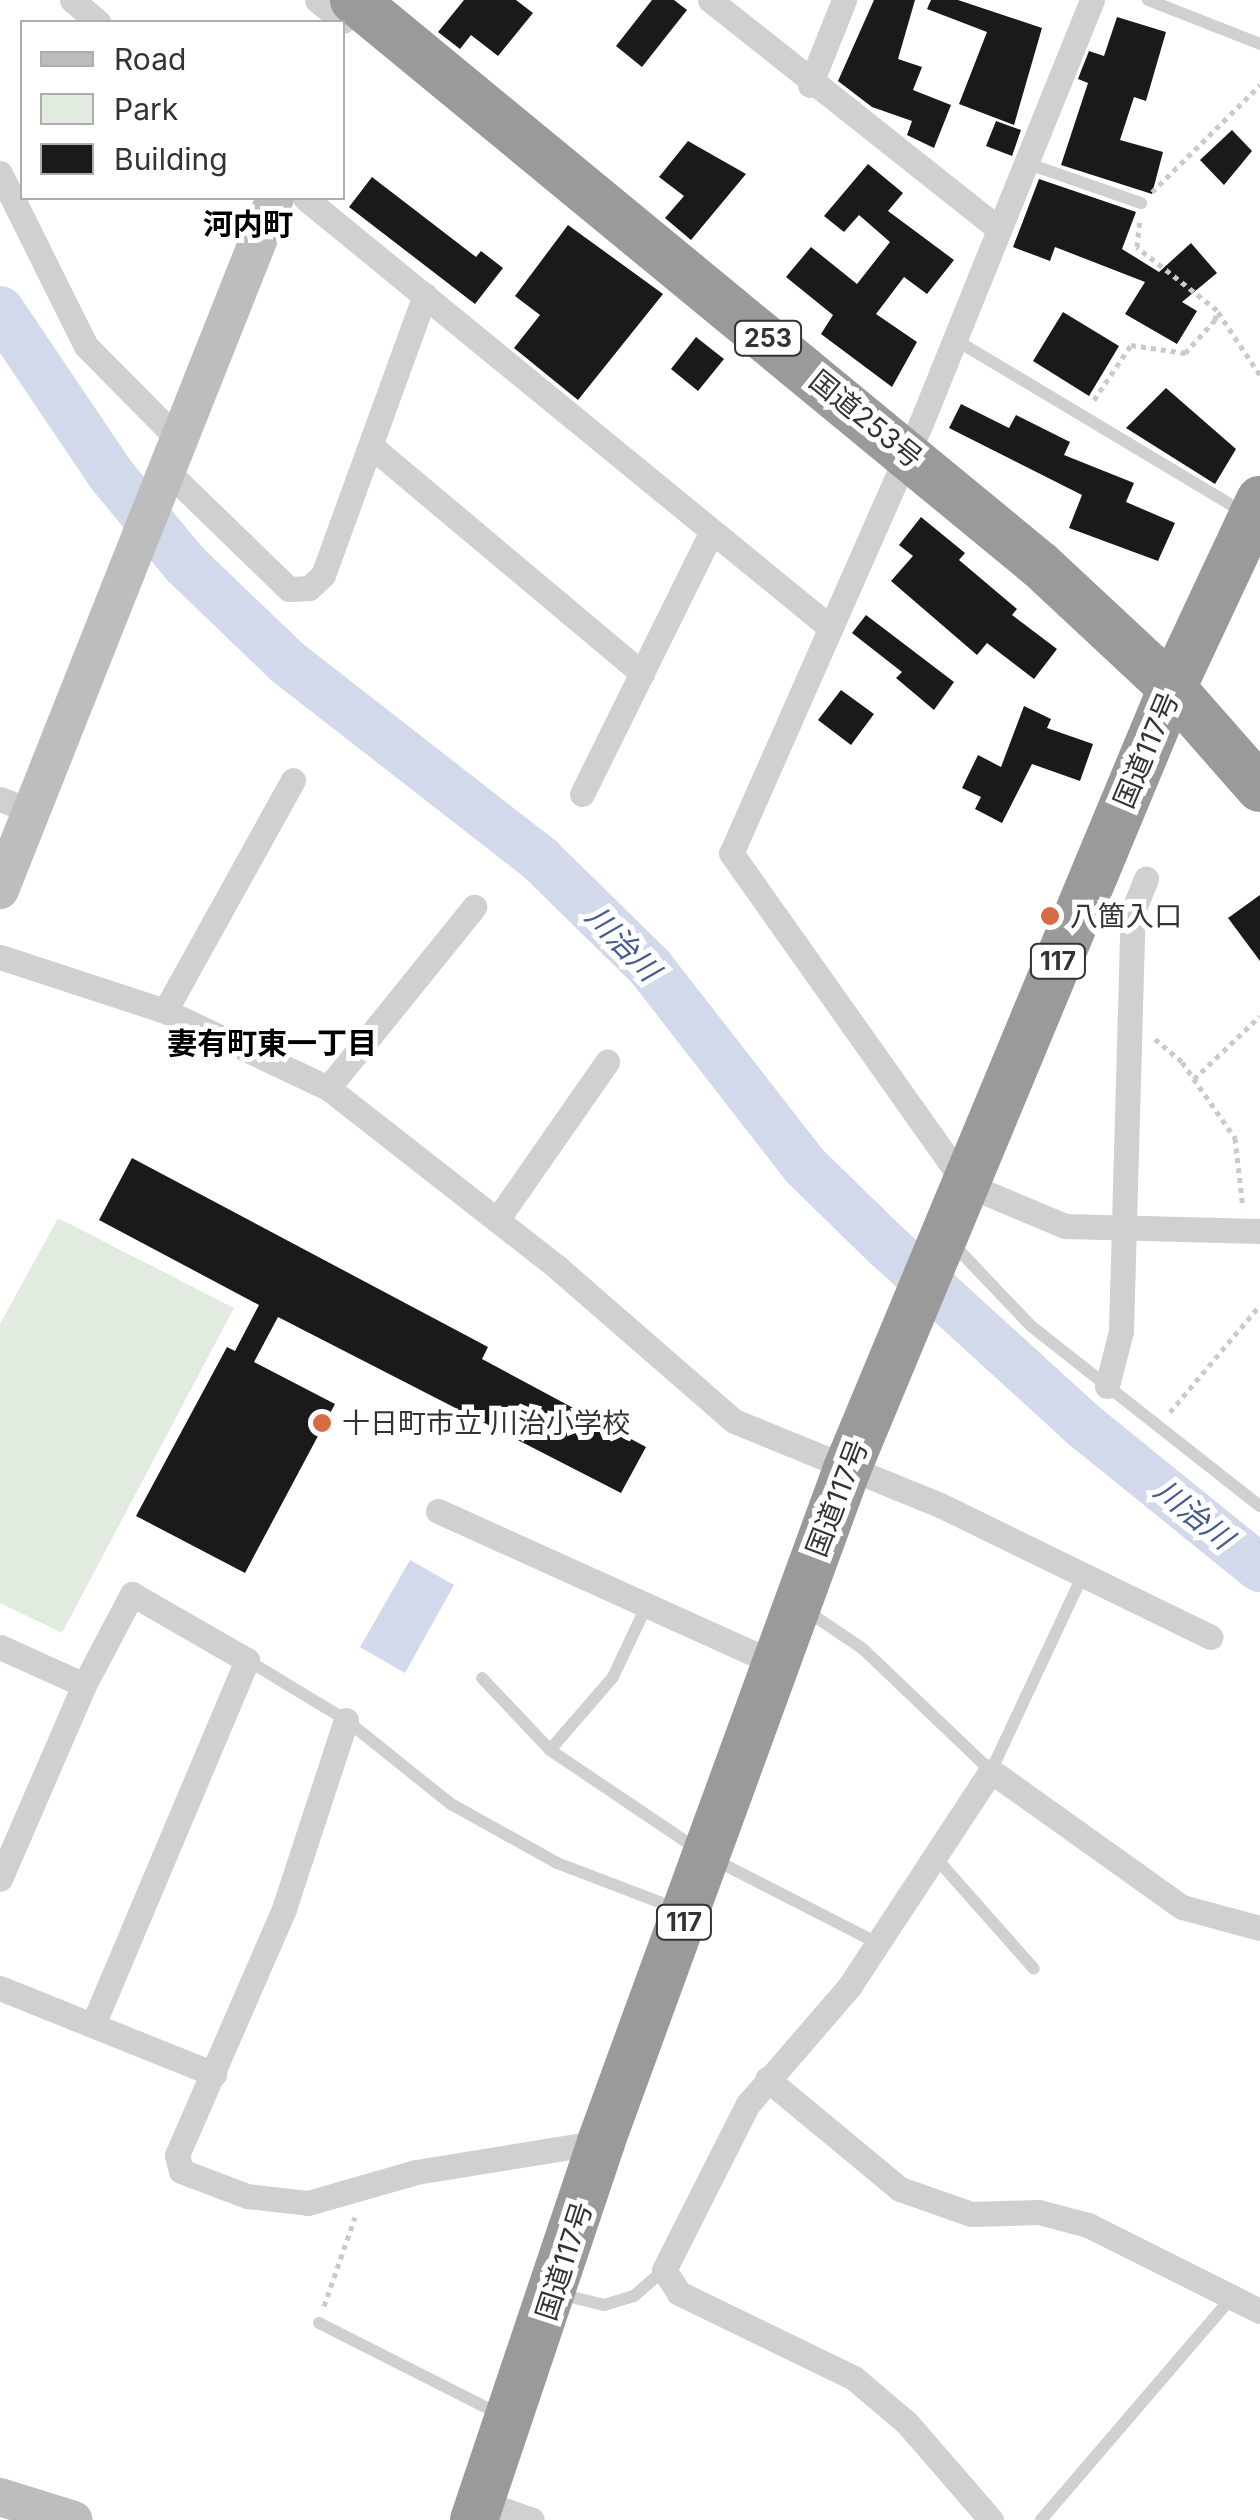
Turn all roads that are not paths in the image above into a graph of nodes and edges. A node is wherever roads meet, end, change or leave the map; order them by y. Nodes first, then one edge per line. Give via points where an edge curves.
1 (72, 0) edge
2 (710, 0) edge
3 (844, 0) edge
4 (1092, 0) edge
5 (1148, 0) edge
6 (342, 9) edge
7 (96, 20) edge
8 (1260, 44) edge
9 (810, 85) junction
10 (1026, 164) junction
11 (0, 173) edge
12 (274, 200) edge
13 (307, 200) edge
14 (1141, 203) road end
15 (999, 230) junction
16 (425, 295) junction
17 (954, 339) junction
18 (371, 446) junction
19 (907, 452) junction
20 (168, 463) junction
21 (1256, 508) edge
22 (712, 531) junction
23 (827, 625) junction
24 (642, 673) junction
25 (1172, 688) junction
26 (293, 780) dead end
27 (1260, 788) edge
28 (582, 794) dead end
29 (15, 804) edge
30 (1146, 879) dead end
31 (0, 890) edge
32 (474, 907) dead end
33 (0, 958) edge
34 (165, 1011) junction
35 (607, 1062) dead end
36 (328, 1088) junction
37 (965, 1184) junction
38 (497, 1220) junction
39 (1253, 1230) edge
40 (1125, 1232) junction
41 (942, 1234) junction
42 (1108, 1386) junction
43 (847, 1469) junction
44 (1260, 1506) edge
45 (438, 1511) dead end
46 (1082, 1577) junction
47 (796, 1603) junction
48 (646, 1607) junction
49 (1211, 1637) dead end
50 (0, 1647) edge
51 (248, 1660) junction
52 (774, 1663) junction
53 (482, 1678) dead end
54 (84, 1685) junction
55 (346, 1720) junction
56 (550, 1750) junction
57 (991, 1771) junction
58 (706, 1855) junction
59 (933, 1855) junction
60 (0, 1879) edge
61 (688, 1913) junction
62 (1260, 1928) edge
63 (877, 1943) junction
64 (1034, 1970) dead end
65 (0, 1988) edge
66 (93, 2025) junction
67 (214, 2074) junction
68 (767, 2079) junction
69 (602, 2142) junction
70 (664, 2270) junction
71 (554, 2293) junction
72 (1232, 2297) junction
73 (1260, 2311) edge
74 (318, 2323) road end
75 (510, 2420) junction
76 (0, 2497) edge
77 (476, 2510) edge
78 (74, 2520) edge
79 (532, 2520) edge
80 (991, 2520) edge
81 (1041, 2520) edge

1 - 7 street
2 - 9 street
3 - 9 street
4 - 10 street
5 - 8 lane
6 - 19 highway, 国道253号 / 253
9 - 15 street
10 - 14 lane
10 - 15 street
11 - 20 street via 86,346
12 - 20 street
13 - 16 street
15 - 17 street
16 - 18 street
16 - 22 street
17 - 19 street
17 - 21 lane via 1081,419
18 - 20 street via 323,575 309,588 289,589
18 - 24 street
19 - 23 street
19 - 25 highway, 国道253号 / 253
20 - 29 street via 121,582
21 - 25 highway, 国道117号 / 117
22 - 23 street
22 - 24 street
23 - 37 street via 731,853
24 - 28 street
25 - 27 highway, 国道253号 / 253
25 - 37 highway, 国道117号 / 117
26 - 34 street
29 - 31 street
30 - 40 street via 1134,911
32 - 36 street
33 - 34 street
34 - 36 street
35 - 38 street
36 - 38 street
37 - 40 street via 1065,1226
37 - 41 highway, 国道117号 / 117
38 - 43 street via 734,1421
39 - 40 street
40 - 42 street via 1121,1331
41 - 42 lane via 1031,1326
41 - 43 highway, 国道117号 / 117
42 - 44 lane
43 - 46 street via 940,1505
43 - 47 highway, 国道117号 / 117
45 - 48 street
46 - 49 street
46 - 57 lane
47 - 52 highway, 国道117号 / 117
47 - 57 lane via 864,1649
48 - 52 street
48 - 56 lane via 613,1677
50 - 54 street
51 - 54 street via 132,1594
51 - 55 lane
51 - 66 street
52 - 58 highway, 国道117号 / 117
53 - 56 lane
54 - 60 street
55 - 61 lane via 481,1821 558,1864
55 - 67 street via 284,1910
56 - 58 lane
57 - 59 street
57 - 62 street via 1182,1907
58 - 61 highway, 国道117号 / 117
58 - 63 lane
59 - 63 street
59 - 64 lane
61 - 69 highway, 国道117号 / 117
63 - 68 street
65 - 66 street
66 - 67 street
67 - 69 street via 178,2156 181,2171 284,2202 416,2172
68 - 70 street
68 - 72 street via 900,2189 971,2214 1039,2212 1088,2225
69 - 71 highway, 国道117号 / 117
70 - 71 lane via 634,2296 604,2305
70 - 80 street via 679,2293 854,2378 907,2423
71 - 75 highway, 国道117号 / 117
72 - 73 street
72 - 81 lane
74 - 75 lane
75 - 77 highway, 国道117号 / 117
76 - 78 street
77 - 79 street

